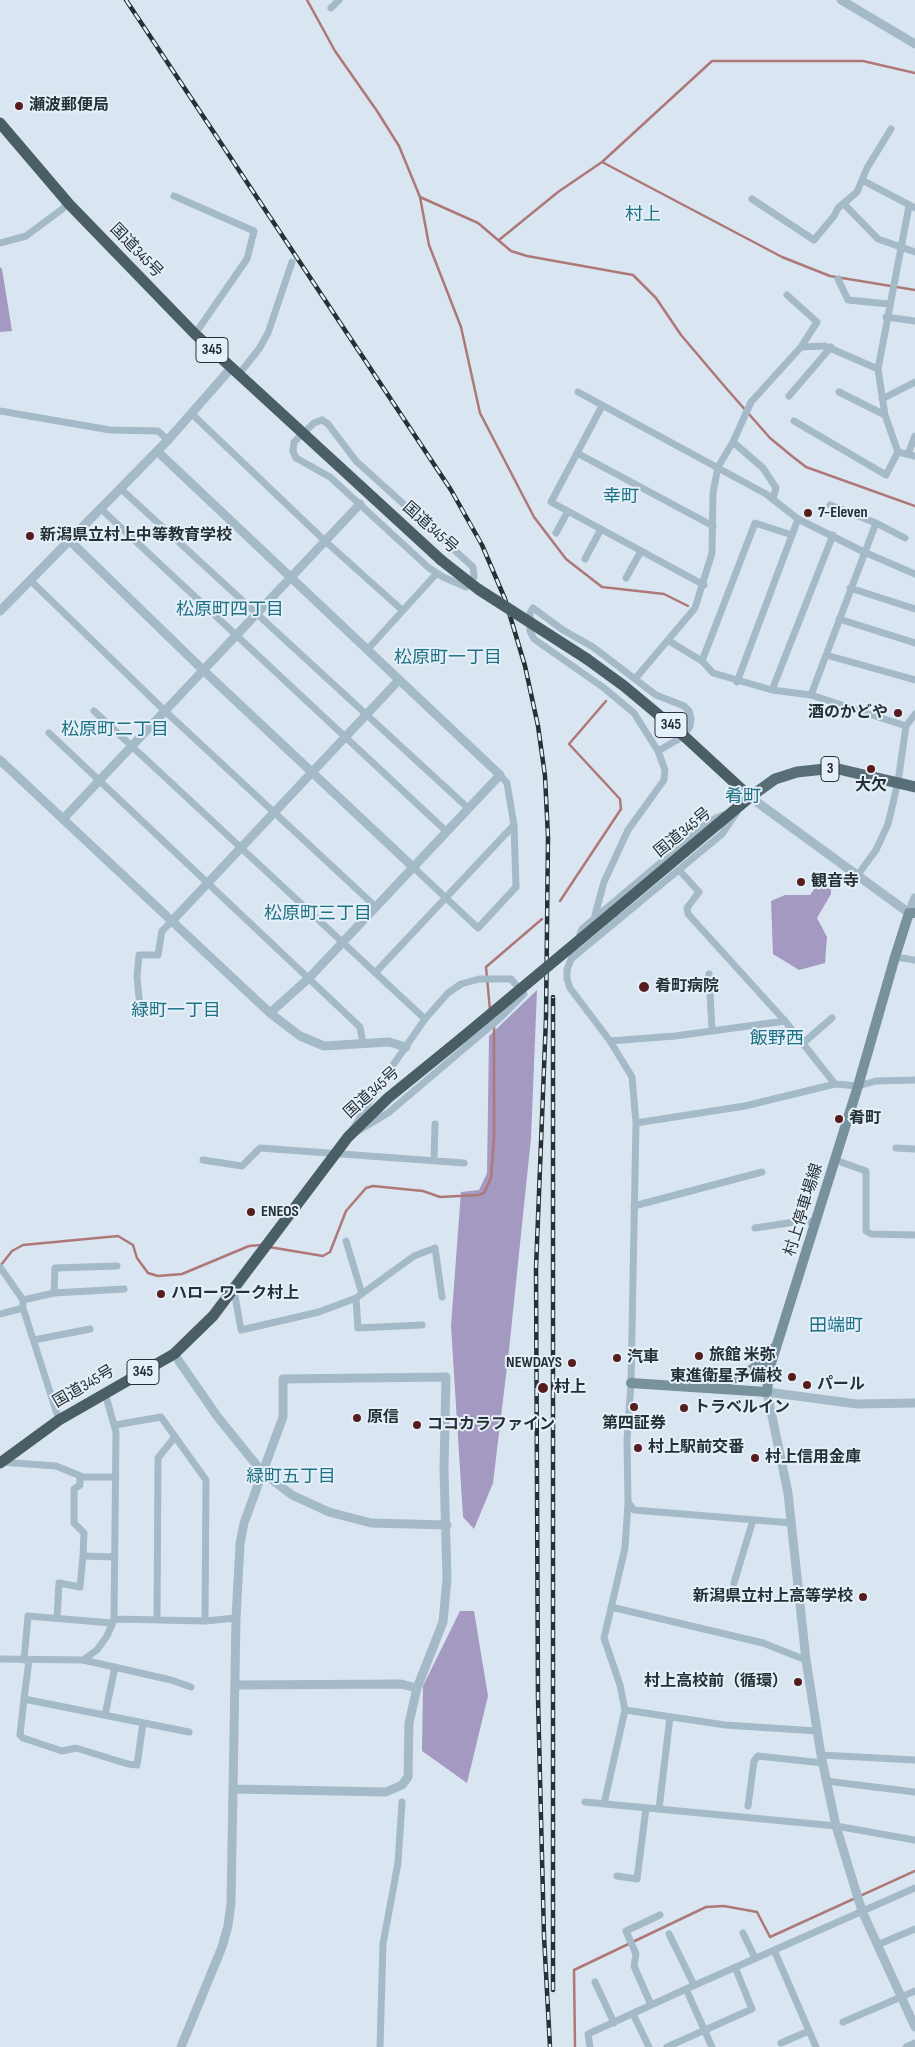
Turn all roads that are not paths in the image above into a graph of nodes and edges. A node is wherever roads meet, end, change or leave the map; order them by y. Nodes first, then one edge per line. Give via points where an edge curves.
1 (338, 0) edge
2 (841, 0) edge
3 (331, 8) dead end
4 (915, 44) edge
5 (0, 124) edge
6 (891, 129) dead end
7 (862, 180) junction
8 (174, 196) dead end
9 (752, 199) dead end
10 (69, 204) junction
11 (844, 204) junction
12 (912, 207) edge
13 (0, 243) edge
14 (900, 248) junction
15 (915, 252) edge
16 (292, 262) dead end
17 (838, 279) dead end
18 (786, 295) dead end
19 (889, 304) junction
20 (886, 317) junction
21 (915, 321) edge
22 (194, 334) junction
23 (801, 347) junction
24 (830, 347) junction
25 (878, 369) junction
26 (235, 371) junction
27 (915, 382) edge
28 (578, 392) dead end
29 (839, 392) dead end
30 (789, 396) dead end
31 (882, 399) junction
32 (602, 406) junction
33 (0, 411) edge
34 (192, 414) junction
35 (885, 415) junction
36 (794, 421) dead end
37 (302, 434) junction
38 (915, 436) edge
39 (168, 440) junction
40 (733, 442) junction
41 (157, 451) junction
42 (898, 452) junction
43 (577, 453) junction
44 (911, 455) edge
45 (718, 468) junction
46 (120, 488) junction
47 (773, 499) junction
48 (360, 504) junction
49 (830, 505) dead end
50 (100, 508) junction
51 (568, 511) junction
52 (798, 519) junction
53 (876, 523) junction
54 (713, 526) junction
55 (601, 529) junction
56 (556, 533) dead end
57 (792, 535) junction
58 (833, 535) junction
59 (904, 538) dead end
60 (68, 540) junction
61 (325, 541) junction
62 (641, 551) junction
63 (864, 552) junction
64 (584, 559) dead end
65 (436, 573) junction
66 (915, 574) edge
67 (291, 577) junction
68 (626, 578) dead end
69 (32, 581) junction
70 (704, 585) junction
71 (850, 588) junction
72 (915, 609) edge
73 (402, 610) junction
74 (0, 611) edge
75 (257, 614) junction
76 (839, 619) junction
77 (236, 636) junction
78 (669, 641) junction
79 (915, 643) edge
80 (367, 650) junction
81 (826, 655) junction
82 (702, 661) junction
83 (203, 670) junction
84 (636, 679) junction
85 (915, 680) edge
86 (398, 681) junction
87 (737, 682) junction
88 (772, 690) junction
89 (811, 695) junction
90 (94, 711) dead end
91 (165, 711) junction
92 (915, 714) edge
93 (366, 715) junction
94 (906, 726) junction
95 (49, 733) dead end
96 (684, 736) junction
97 (345, 737) junction
98 (132, 746) junction
99 (658, 751) junction
100 (0, 760) edge
101 (312, 772) junction
102 (500, 775) junction
103 (100, 780) junction
104 (898, 782) junction
105 (915, 787) edge
106 (750, 797) junction
107 (468, 808) junction
108 (739, 808) junction
109 (275, 811) junction
110 (64, 818) junction
111 (514, 825) junction
112 (446, 832) junction
113 (241, 848) junction
114 (414, 867) junction
115 (678, 870) junction
116 (857, 876) junction
117 (208, 882) junction
118 (446, 897) junction
119 (915, 898) edge
120 (376, 907) junction
121 (912, 913) edge
122 (595, 916) junction
123 (172, 921) junction
124 (342, 942) junction
125 (895, 957) junction
126 (571, 959) junction
127 (915, 960) edge
128 (375, 973) junction
129 (709, 974) dead end
130 (309, 978) junction
131 (140, 1008) dead end
132 (270, 1013) junction
133 (832, 1018) dead end
134 (425, 1019) junction
135 (785, 1021) junction
136 (712, 1030) junction
137 (610, 1041) junction
138 (363, 1043) junction
139 (802, 1044) junction
140 (406, 1047) junction
141 (915, 1080) edge
142 (835, 1084) junction
143 (858, 1086) junction
144 (636, 1123) junction
145 (435, 1124) dead end
146 (348, 1137) junction
147 (896, 1148) dead end
148 (915, 1149) edge
149 (335, 1152) junction
150 (203, 1160) dead end
151 (434, 1160) junction
152 (835, 1160) junction
153 (464, 1163) dead end
154 (762, 1172) dead end
155 (634, 1206) junction
156 (816, 1222) junction
157 (755, 1228) dead end
158 (915, 1236) edge
159 (346, 1240) dead end
160 (117, 1266) dead end
161 (0, 1267) edge
162 (124, 1289) dead end
163 (234, 1290) junction
164 (54, 1293) junction
165 (359, 1296) junction
166 (442, 1297) dead end
167 (23, 1304) junction
168 (0, 1314) edge
169 (422, 1325) dead end
170 (90, 1329) dead end
171 (34, 1340) junction
172 (778, 1342) junction
173 (174, 1354) junction
174 (631, 1383) junction
175 (705, 1388) junction
176 (767, 1392) junction
177 (105, 1393) junction
178 (915, 1403) edge
179 (59, 1420) junction
180 (115, 1425) junction
181 (174, 1438) junction
182 (1, 1462) edge
183 (262, 1472) junction
184 (80, 1476) junction
185 (116, 1477) junction
186 (628, 1502) junction
187 (753, 1520) junction
188 (792, 1523) junction
189 (447, 1525) junction
190 (84, 1556) junction
191 (115, 1557) junction
192 (734, 1584) dead end
193 (611, 1608) junction
194 (57, 1618) junction
195 (236, 1618) junction
196 (157, 1620) junction
197 (113, 1621) junction
198 (205, 1621) junction
199 (0, 1659) edge
200 (27, 1660) junction
201 (83, 1660) junction
202 (806, 1660) junction
203 (115, 1667) junction
204 (235, 1685) junction
205 (191, 1687) dead end
206 (417, 1688) junction
207 (24, 1699) junction
208 (625, 1710) junction
209 (105, 1715) junction
210 (670, 1717) junction
211 (143, 1723) junction
212 (817, 1731) junction
213 (189, 1732) dead end
214 (822, 1759) junction
215 (915, 1760) edge
216 (826, 1781) junction
217 (234, 1789) junction
218 (915, 1792) edge
219 (402, 1802) dead end
220 (585, 1802) dead end
221 (604, 1804) junction
222 (748, 1806) dead end
223 (646, 1808) junction
224 (659, 1809) junction
225 (836, 1826) junction
226 (915, 1840) edge
227 (617, 1876) dead end
228 (915, 1888) edge
229 (862, 1911) junction
230 (660, 1915) dead end
231 (915, 1928) edge
232 (743, 1933) dead end
233 (669, 1934) dead end
234 (877, 1945) junction
235 (774, 1950) junction
236 (755, 1958) junction
237 (735, 1967) junction
238 (595, 1982) dead end
239 (694, 1985) junction
240 (686, 1989) junction
241 (915, 1991) edge
242 (901, 1997) junction
243 (651, 2005) junction
244 (633, 2014) junction
245 (843, 2022) dead end
246 (614, 2023) junction
247 (915, 2027) edge
248 (705, 2031) junction
249 (809, 2031) junction
250 (781, 2043) dead end
251 (915, 2043) edge
252 (182, 2047) edge
253 (380, 2047) edge
254 (590, 2047) edge
255 (649, 2047) edge
256 (667, 2047) edge
257 (712, 2047) edge
258 (816, 2047) edge
259 (906, 2047) edge

1 - 3 street
2 - 4 street
5 - 10 highway, 国道345号 / 345
6 - 7 street
7 - 11 street via 858,192
7 - 12 street
8 - 22 street via 254,232 247,259
9 - 11 street via 814,240
10 - 13 street via 26,236
10 - 22 highway, 国道345号 / 345
11 - 14 street via 878,239
12 - 14 street
14 - 15 street
14 - 19 street
16 - 26 street via 268,333 259,349
17 - 19 street via 848,300
18 - 23 street via 817,322
19 - 20 street
20 - 21 street
20 - 25 street
22 - 26 highway, 国道345号 / 345
23 - 24 street
23 - 40 street via 751,402
24 - 25 street
24 - 30 street
25 - 31 street
26 - 34 street
26 - 37 highway, 国道345号 / 345
27 - 31 street
28 - 32 street
29 - 35 street
31 - 35 street
32 - 43 street
32 - 45 street
33 - 39 street via 110,430 158,431
34 - 39 street
34 - 61 street
35 - 42 street
36 - 42 street via 886,475
37 - 48 street via 292,447 296,458 330,477
37 - 65 street via 318,421 328,424 356,461 473,567 475,574 463,588
37 - 96 highway, 国道345号 / 345, bridge via 441,560 478,589 587,659
38 - 44 street
39 - 41 street
40 - 45 street
40 - 47 street via 763,468 776,488
41 - 46 street
41 - 67 street
42 - 44 street
43 - 51 street via 551,502
43 - 54 street
45 - 47 street
45 - 54 street via 713,493
46 - 50 street
46 - 75 street
47 - 52 street
48 - 61 street
48 - 65 street
49 - 53 street
50 - 60 street
50 - 77 street
51 - 55 street
51 - 56 street
52 - 57 street
52 - 58 street
53 - 59 street
53 - 63 street
54 - 70 street via 712,553
55 - 62 street
55 - 64 street
57 - 82 street via 755,523
57 - 87 street
58 - 63 street
58 - 88 street
60 - 69 street
60 - 83 street
61 - 67 street
61 - 73 street
62 - 68 street
62 - 70 street
63 - 66 street
63 - 71 street
65 - 73 street
67 - 75 street
67 - 80 street
69 - 74 street
69 - 91 street
70 - 78 street via 695,608
71 - 72 street
71 - 76 street
73 - 80 street
75 - 77 street
75 - 93 street
76 - 79 street
76 - 81 street
77 - 83 street
77 - 97 street
78 - 82 street
78 - 84 street
80 - 86 street
81 - 85 street
81 - 89 street
82 - 87 street via 713,673
83 - 91 street
83 - 101 street
84 - 96 street via 656,695 689,711 690,726
84 - 99 street via 533,608 530,631 534,640 596,682 634,713
86 - 93 street
86 - 102 street
87 - 88 street
88 - 89 street
89 - 94 street
90 - 98 street
91 - 98 street
91 - 109 street
92 - 94 street
93 - 97 street
93 - 107 street
94 - 104 street
95 - 103 street
96 - 99 street
96 - 106 highway, 国道345号 / 345
97 - 101 street
97 - 112 street
98 - 103 street
98 - 113 street
99 - 122 street via 665,778 628,830 604,882
100 - 110 street
101 - 109 street
101 - 114 street
102 - 107 street
102 - 111 street via 507,784
103 - 110 street
103 - 117 street
104 - 105 main road, 3
104 - 106 main road, 3 via 834,768 797,772 775,779
104 - 116 street via 884,836
106 - 108 highway, 国道345号 / 345
106 - 116 street
107 - 112 street
108 - 115 street via 722,834
108 - 122 street via 710,821
108 - 146 highway, 国道345号 / 345, bridge via 388,1098
109 - 113 street
109 - 120 street
110 - 123 street
111 - 118 street
111 - 118 street via 516,887 478,928
112 - 114 street
113 - 117 street
113 - 124 street
114 - 118 street
114 - 120 street
115 - 126 street
115 - 135 street via 698,892 687,908 688,914
116 - 121 street
117 - 123 street
117 - 130 street
118 - 128 street
119 - 121 street
120 - 124 street
121 - 125 main road, 村上停車場線
122 - 126 street via 582,929
123 - 131 street via 162,932 158,955 139,955
123 - 132 street
124 - 128 street
124 - 130 street
125 - 127 street
125 - 143 main road, 村上停車場線
126 - 137 street via 567,970 570,988
128 - 134 street
129 - 136 street
130 - 132 street
130 - 138 street via 360,1027
132 - 138 street via 300,1036 324,1046
133 - 139 street
134 - 140 street
134 - 146 street via 448,993 461,984 511,979 524,994 388,1113
135 - 136 street
135 - 139 street
136 - 137 street
137 - 144 street via 632,1077
138 - 140 street via 389,1042
139 - 142 street
140 - 146 street
141 - 143 street via 876,1081
142 - 143 street
142 - 144 street via 746,1106
143 - 152 main road, 村上停車場線
144 - 155 street
145 - 151 street
146 - 149 highway, 国道345号 / 345
147 - 148 street
149 - 150 street via 260,1148 242,1166
149 - 151 street
149 - 163 highway, 国道345号 / 345
151 - 153 street
152 - 156 main road, 村上停車場線
152 - 158 street via 866,1171 866,1231
154 - 155 street
155 - 174 street
156 - 157 street
156 - 172 main road, 村上停車場線
159 - 165 street
160 - 164 street via 55,1268
161 - 167 street
162 - 164 street
163 - 165 street via 241,1330 319,1312
163 - 173 highway, 国道345号 / 345
164 - 167 street
165 - 166 street via 414,1256 435,1248
165 - 169 street via 358,1328
167 - 168 street
167 - 171 street
170 - 171 street
171 - 179 street
172 - 175 main road via 761,1364 738,1377
172 - 176 main road, 村上停車場線 via 769,1370
173 - 177 highway, 国道345号 / 345
173 - 183 street via 217,1416
174 - 175 main road
174 - 186 street via 627,1440
175 - 176 main road
176 - 178 street via 857,1404
176 - 188 street
177 - 179 highway, 国道345号 / 345
177 - 180 street
179 - 182 highway, 国道345号 / 345
180 - 181 street via 161,1417
180 - 185 street
181 - 196 street via 158,1458
181 - 198 street via 206,1480
182 - 184 street via 56,1466
183 - 189 street via 292,1495 350,1519 393,1525
183 - 189 street via 283,1417 283,1379 446,1377 444,1470
183 - 195 street via 240,1544
184 - 185 street
184 - 190 street via 80,1485 74,1489 74,1523 84,1533
185 - 191 street
186 - 187 street via 634,1510
186 - 193 street via 625,1548
187 - 188 street
187 - 192 street
188 - 202 street
189 - 206 street via 443,1622
190 - 191 street
190 - 194 street via 80,1588 59,1583
191 - 197 street
193 - 202 street via 763,1643
193 - 208 street via 604,1638
194 - 197 street
194 - 200 street via 28,1616
195 - 198 street
195 - 204 street
196 - 197 street
196 - 198 street
197 - 201 street via 97,1650
199 - 200 street
200 - 201 street
200 - 207 street
201 - 203 street
202 - 212 street
203 - 205 street
203 - 209 street
204 - 206 street via 401,1684
204 - 217 street
206 - 217 street via 409,1723 408,1776 394,1790
207 - 209 street
207 - 211 street via 20,1735 62,1751 76,1748 137,1765
208 - 210 street
208 - 221 street
209 - 211 street
210 - 212 street via 724,1726
210 - 224 street
211 - 213 street
212 - 214 street
214 - 215 street
214 - 216 street
214 - 222 street via 758,1756 754,1761
216 - 218 street
216 - 225 street
217 - 252 street via 228,1926
219 - 253 street via 398,1863 383,1944
220 - 221 street
221 - 223 street
223 - 224 street
223 - 227 street via 637,1879
224 - 225 street
225 - 226 street
225 - 229 street
228 - 229 street
229 - 234 street
229 - 235 street
230 - 243 street via 626,1931 636,1954 634,1966
231 - 234 street
232 - 236 street
233 - 239 street
234 - 242 street
235 - 236 street
235 - 249 street
236 - 237 street
237 - 239 street
237 - 248 street via 752,2009
238 - 246 street
239 - 240 street
240 - 243 street
240 - 248 street
241 - 242 street
242 - 245 street
242 - 247 street
243 - 244 street
244 - 246 street
244 - 255 street
246 - 254 street via 588,2034
248 - 256 street
248 - 257 street
249 - 250 street
249 - 258 street
251 - 259 street

